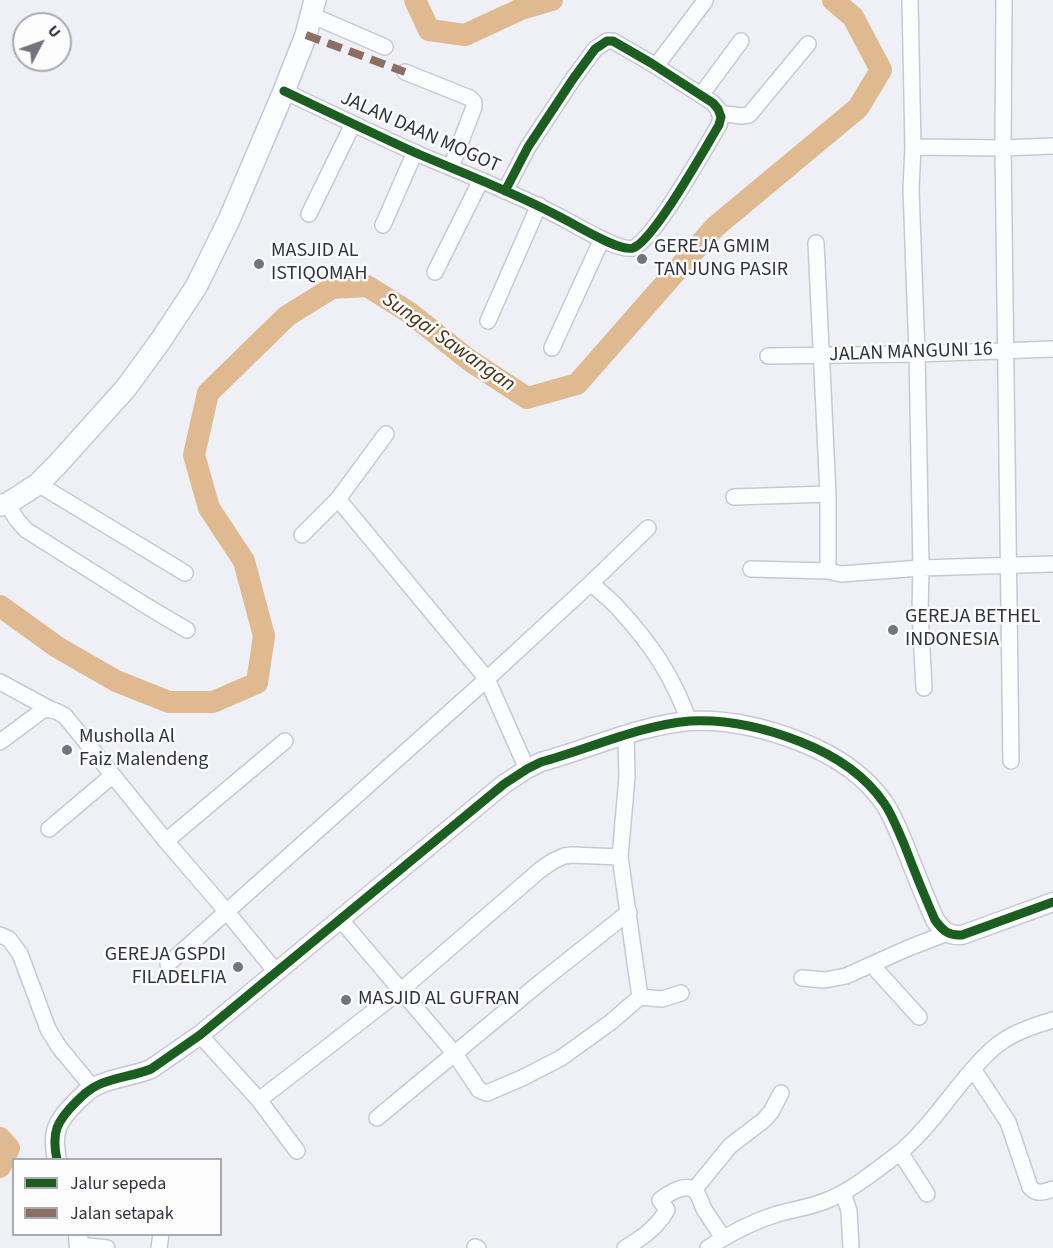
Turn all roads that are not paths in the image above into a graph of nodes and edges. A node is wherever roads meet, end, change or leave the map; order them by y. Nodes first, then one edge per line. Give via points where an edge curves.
1 (910, 0) edge
2 (1004, 0) edge
3 (705, 1) edge
4 (313, 8) edge
5 (741, 41) dead end
6 (808, 44) dead end
7 (385, 47) dead end
8 (656, 66) junction
9 (405, 72) dead end
10 (284, 91) junction
11 (701, 95) junction
12 (719, 119) junction
13 (353, 124) junction
14 (1053, 146) edge
15 (913, 147) junction
16 (1003, 148) junction
17 (415, 152) junction
18 (451, 168) junction
19 (481, 180) junction
20 (505, 191) junction
21 (539, 205) junction
22 (309, 214) dead end
23 (383, 225) dead end
24 (602, 239) junction
25 (816, 243) dead end
26 (435, 272) dead end
27 (488, 321) dead end
28 (552, 348) dead end
29 (1053, 349) edge
30 (1006, 350) junction
31 (917, 354) junction
32 (821, 355) junction
33 (768, 356) dead end
34 (386, 434) dead end
35 (38, 484) junction
36 (828, 494) junction
37 (734, 497) dead end
38 (338, 499) junction
39 (3, 505) edge
40 (648, 528) dead end
41 (302, 535) dead end
42 (1053, 564) edge
43 (1008, 565) junction
44 (921, 568) junction
45 (751, 569) dead end
46 (828, 572) junction
47 (185, 573) dead end
48 (591, 583) junction
49 (187, 630) dead end
50 (487, 679) junction
51 (0, 682) edge
52 (924, 688) dead end
53 (50, 709) junction
54 (689, 721) junction
55 (626, 735) junction
56 (285, 741) dead end
57 (0, 742) edge
58 (1011, 761) dead end
59 (527, 769) junction
60 (113, 775) junction
61 (49, 829) dead end
62 (166, 841) junction
63 (620, 857) junction
64 (1053, 902) edge
65 (227, 912) junction
66 (628, 912) junction
67 (341, 920) junction
68 (947, 933) junction
69 (0, 935) edge
70 (168, 964) dead end
71 (872, 965) junction
72 (277, 972) junction
73 (802, 978) dead end
74 (400, 991) junction
75 (681, 993) dead end
76 (640, 997) junction
77 (919, 1017) dead end
78 (1053, 1020) edge
79 (201, 1035) junction
80 (455, 1054) junction
81 (973, 1069) junction
82 (92, 1088) junction
83 (781, 1093) dead end
84 (259, 1100) junction
85 (377, 1118) dead end
86 (297, 1151) dead end
87 (900, 1152) junction
88 (57, 1158) edge
89 (1053, 1189) edge
90 (694, 1190) junction
91 (843, 1193) junction
92 (927, 1194) dead end
93 (723, 1238) junction
94 (79, 1243) edge
95 (107, 1248) edge
96 (625, 1248) edge
97 (708, 1248) edge
98 (851, 1248) edge

1 - 15 street
2 - 16 street
3 - 8 street
4 - 7 street
4 - 10 main road
5 - 11 street
6 - 12 street via 754,111
8 - 11 street
8 - 20 street via 613,41 602,43 547,117
9 - 18 street via 474,102
10 - 13 street, JALAN DAAN MOGOT
10 - 35 main road via 196,287 126,388
11 - 12 street via 713,103
12 - 24 street, JALAN DAAN MOGOT via 663,217 641,242 625,248
13 - 17 street, JALAN DAAN MOGOT
13 - 22 street
14 - 16 street
15 - 16 street
15 - 31 street
16 - 30 street
17 - 18 street, JALAN DAAN MOGOT
17 - 23 street
18 - 19 street, JALAN DAAN MOGOT
19 - 20 street, JALAN DAAN MOGOT
19 - 26 street
20 - 21 street, JALAN DAAN MOGOT
21 - 24 street, JALAN DAAN MOGOT
21 - 27 street
24 - 28 street
25 - 32 street
29 - 30 street, JALAN MANGUNI 16
30 - 31 street, JALAN MANGUNI 16
30 - 43 street
31 - 32 street, JALAN MANGUNI 16
31 - 44 street
32 - 33 street, JALAN MANGUNI 16
32 - 36 street
34 - 38 street
35 - 39 main road
35 - 47 street
36 - 37 street
36 - 46 street
38 - 41 street
38 - 50 street
39 - 49 street via 26,530
40 - 48 street
42 - 43 street
43 - 44 street
43 - 58 street
44 - 46 street
44 - 52 street
45 - 46 street
48 - 50 street
48 - 54 street via 617,607 661,660
50 - 59 street
50 - 65 street
51 - 53 street
53 - 57 street via 43,710
53 - 60 street via 65,716
54 - 55 street
54 - 68 street via 728,722 784,735 850,767 890,813 935,920
55 - 59 street
55 - 63 street via 627,777
56 - 62 street
59 - 67 street via 492,793
60 - 61 street
60 - 62 street
62 - 65 street
63 - 66 street
63 - 74 street via 572,855 553,861
64 - 68 street via 962,935
65 - 70 street
65 - 72 street
66 - 76 street
66 - 80 street
67 - 72 street
67 - 74 street
68 - 71 street
69 - 82 street via 9,939 20,954 48,1029
71 - 73 street via 841,978
71 - 77 street
72 - 79 street
74 - 80 street
74 - 84 street
75 - 76 street via 662,999
76 - 80 street via 561,1058 488,1093 479,1090
78 - 81 street via 1001,1041
79 - 82 street via 151,1069
79 - 84 street
80 - 85 street
81 - 87 street
81 - 89 street via 1008,1122 1030,1187 1035,1192
82 - 88 street via 61,1119 55,1138
83 - 90 street via 764,1120 730,1146
84 - 86 street
87 - 91 street
87 - 92 street
90 - 93 street
90 - 96 street via 683,1188 660,1200 667,1210 661,1221
91 - 93 street via 755,1221
91 - 98 street via 849,1211
93 - 97 street
94 - 95 street

